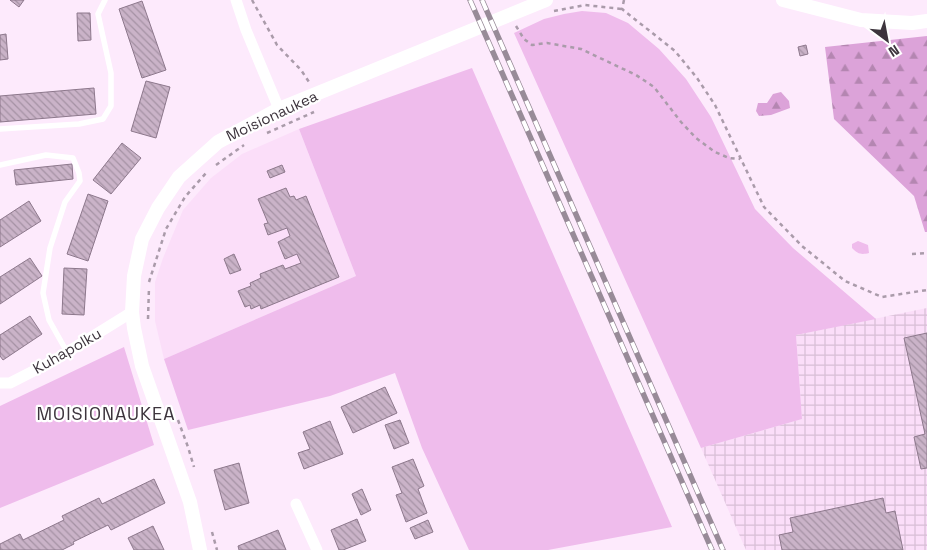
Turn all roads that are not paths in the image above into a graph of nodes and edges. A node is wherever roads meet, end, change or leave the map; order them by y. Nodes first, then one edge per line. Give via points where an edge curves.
1 (105, 0) edge
2 (236, 0) edge
3 (783, 0) edge
4 (548, 6) edge
5 (927, 21) edge
6 (279, 109) junction
7 (0, 129) edge
8 (0, 166) edge
9 (132, 312) junction
10 (67, 352) junction
11 (0, 383) edge
12 (296, 504) dead end
13 (200, 550) edge
14 (317, 550) edge

1 - 7 lane via 98,14 110,73 111,106 103,119 80,124
2 - 6 street
3 - 5 street via 861,20
4 - 6 street, Moisionaukea
6 - 9 street, Moisionaukea via 218,142 179,177 142,239 134,276
8 - 10 lane via 46,155 73,158 79,173 80,181 65,202 50,248 43,293 49,320
9 - 10 street, Kuhapolku
9 - 13 street, Moisionaukea via 142,366 190,502
10 - 11 street, Kuhapolku via 10,383
12 - 14 street

